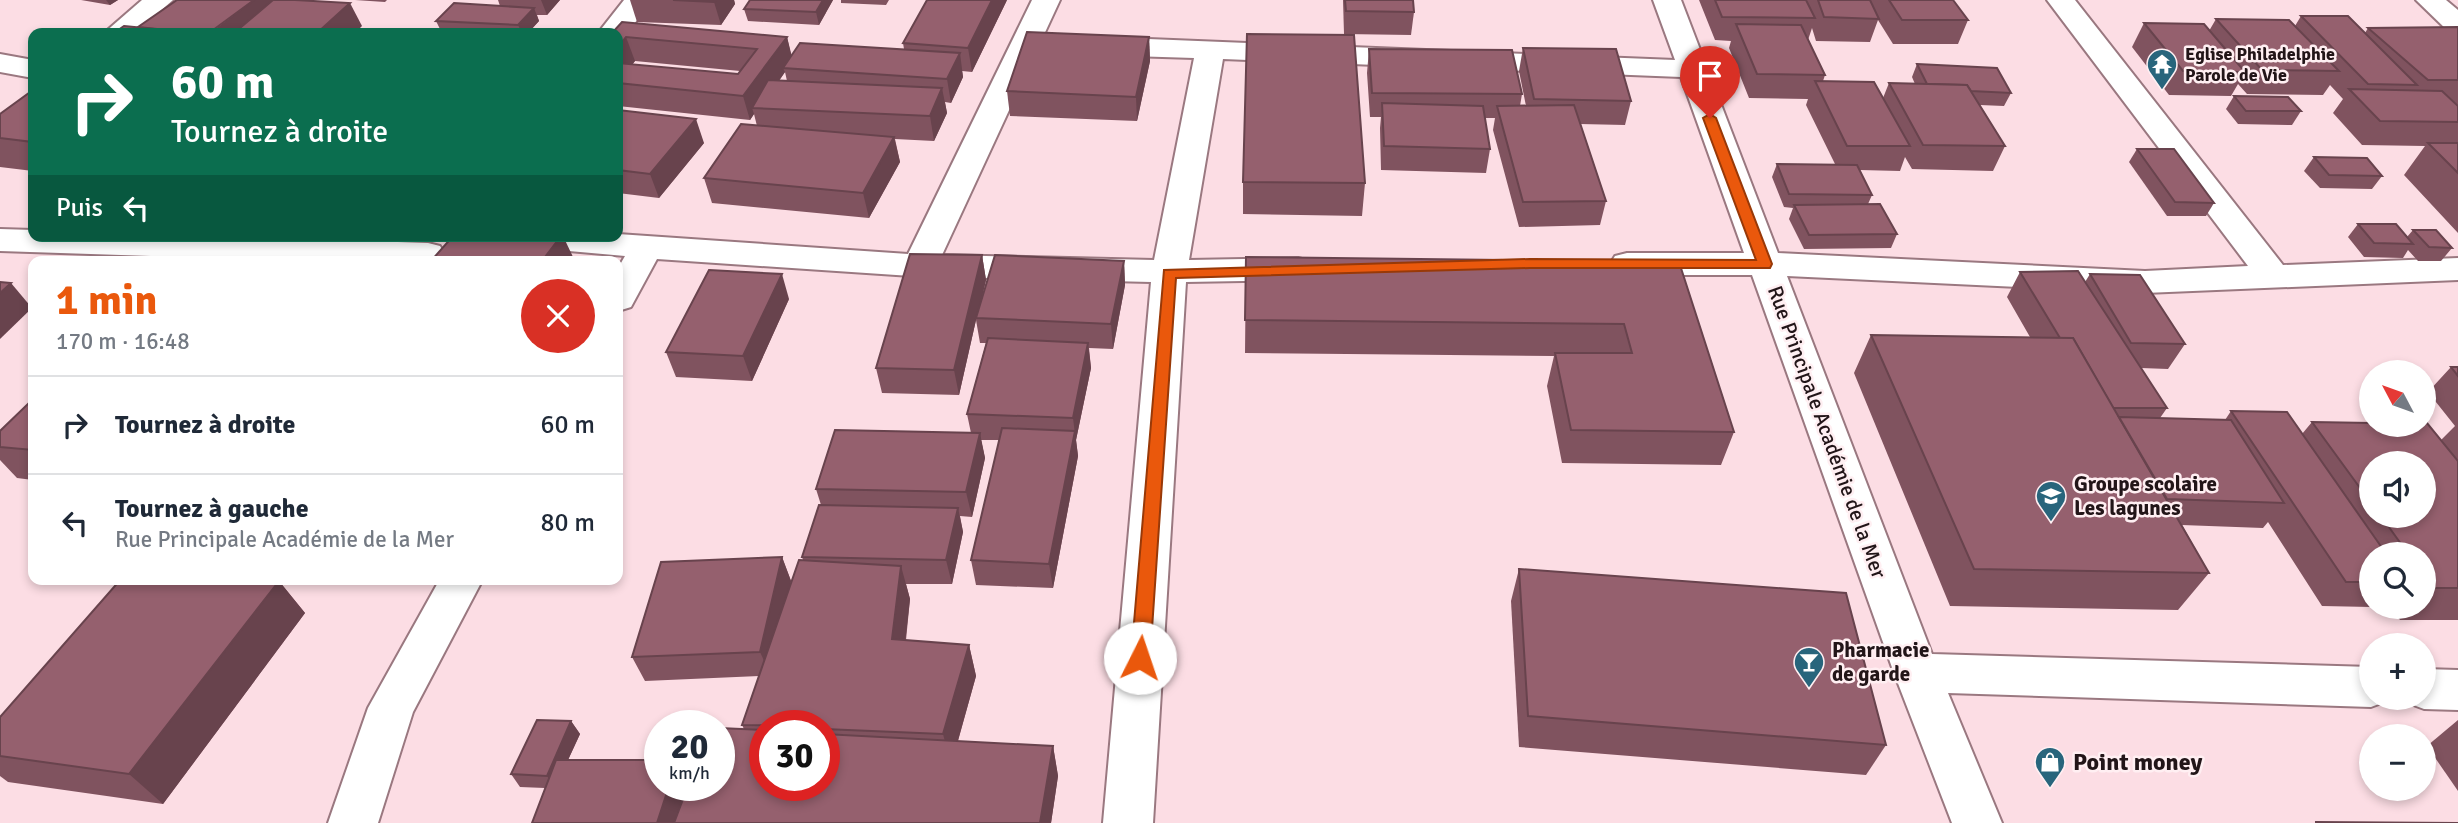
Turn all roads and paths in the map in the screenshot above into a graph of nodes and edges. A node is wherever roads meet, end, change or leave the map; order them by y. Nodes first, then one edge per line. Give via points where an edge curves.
1 (159, 0) edge
2 (639, 0) edge
3 (1046, 0) edge
4 (1667, 0) edge
5 (2062, 0) edge
6 (2430, 0) edge
7 (2458, 25) edge
8 (124, 28) edge
9 (616, 28) edge
10 (1052, 44) junction
11 (1210, 50) junction
12 (0, 63) edge
13 (28, 68) edge
14 (1691, 69) junction
15 (0, 240) edge
16 (28, 241) edge
17 (86, 242) edge
18 (585, 242) edge
19 (646, 248) junction
20 (431, 250) edge
21 (1595, 264) edge
22 (1765, 264) junction
23 (920, 265) junction
24 (1334, 268) edge
25 (2458, 269) edge
26 (1169, 273) junction
27 (2275, 278) junction
28 (623, 290) edge
29 (459, 585) edge
30 (1917, 673) junction
31 (2359, 687) edge
32 (2436, 689) edge
33 (2458, 690) edge
34 (353, 823) edge
35 (1128, 823) edge
36 (1977, 823) edge

1 - 8 street
2 - 9 street
3 - 10 street
4 - 14 street, Rue Principale Académie de la Mer
5 - 27 street
6 - 7 street
10 - 11 street
10 - 23 street
11 - 14 street
11 - 26 street
12 - 13 street
14 - 22 street, Rue Principale Académie de la Mer
15 - 16 street
17 - 20 street
18 - 19 street
19 - 23 street
19 - 28 street
21 - 22 street
22 - 27 street via 2146,282
22 - 30 street, Rue Principale Académie de la Mer
23 - 26 street
24 - 26 street
25 - 27 street
26 - 35 street
29 - 34 street via 391,708
30 - 31 street
30 - 36 street, Rue Principale Académie de la Mer
32 - 33 street

